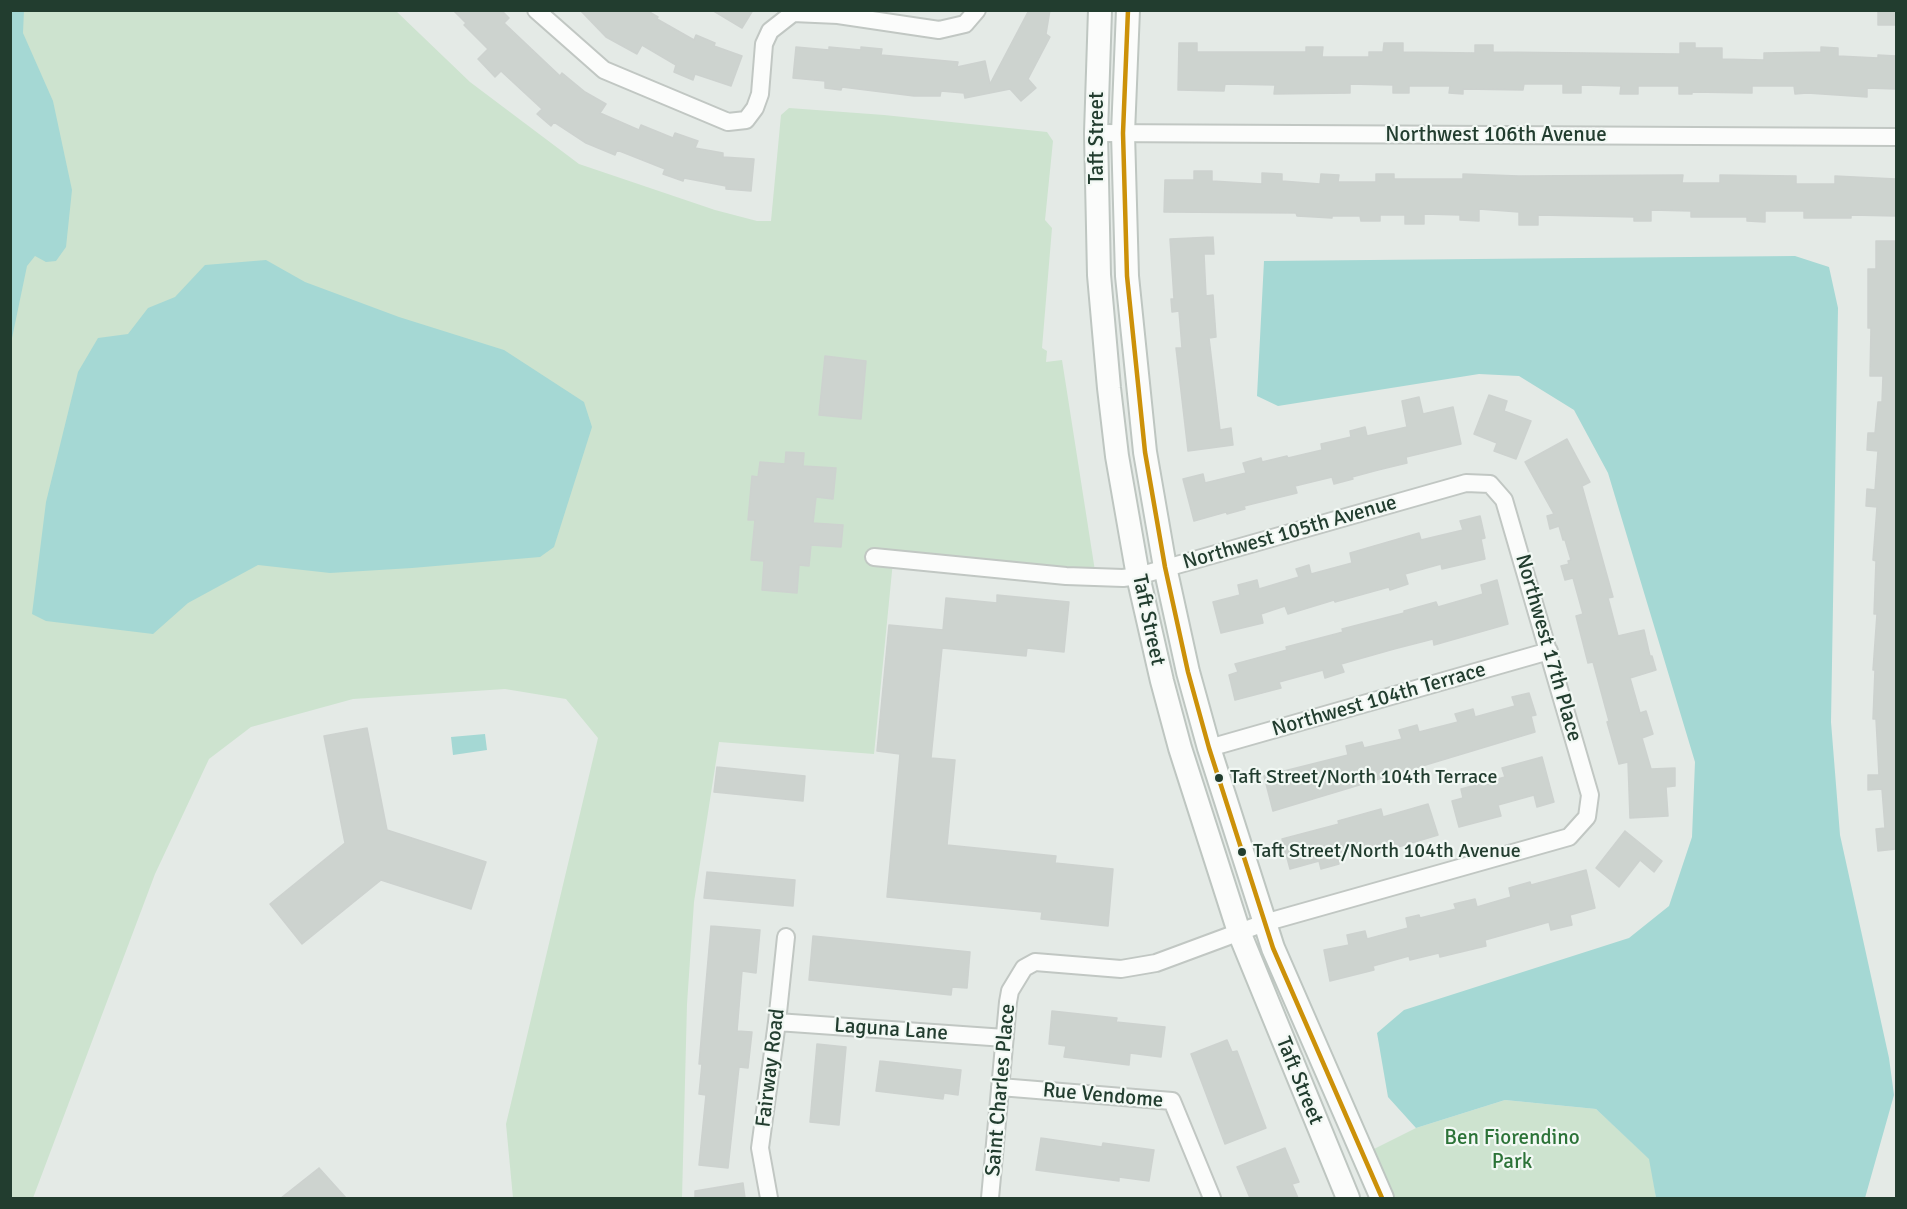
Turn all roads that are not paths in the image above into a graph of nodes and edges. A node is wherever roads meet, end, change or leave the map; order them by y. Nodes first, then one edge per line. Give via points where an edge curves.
1 (536, 10) edge
2 (977, 10) edge
3 (1100, 10) edge
4 (1128, 10) edge
5 (1096, 133) junction
6 (1123, 133) junction
7 (1896, 137) edge
8 (1145, 452) junction
9 (1117, 456) junction
10 (1490, 484) joint
11 (874, 557) dead end
12 (1166, 567) junction
13 (1138, 576) junction
14 (1549, 651) junction
15 (1209, 748) junction
16 (1251, 928) junction
17 (786, 937) dead end
18 (777, 1022) junction
19 (1005, 1038) junction
20 (1000, 1087) junction
21 (769, 1198) edge
22 (990, 1198) edge
23 (1212, 1198) edge
24 (1348, 1198) edge
25 (1382, 1198) edge

1 - 2 street via 604,70 728,122 746,120 755,108 760,94 764,44 770,31 792,13 838,15 939,30 965,24
3 - 5 street, Taft Street
4 - 6 street, Taft Street
5 - 6 street, Northwest 106th Avenue
5 - 9 street, Taft Street via 1099,275
6 - 7 street, Northwest 106th Avenue
6 - 8 street, Taft Street via 1127,276
8 - 9 street
8 - 12 street, Taft Street
9 - 13 street, Taft Street
10 - 12 street, Northwest 105th Avenue via 1466,483
10 - 14 street, Northwest 17th Place via 1504,500
11 - 13 street, Northwest 105th Avenue via 1103,579
12 - 13 street, Northwest 105th Avenue
12 - 15 street, Taft Street
13 - 16 street, Taft Street via 1180,748
14 - 15 street, Northwest 104th Terrace
14 - 16 street, Northwest 17th Place via 1590,795 1587,817 1569,837
15 - 16 street, Taft Street
16 - 19 street, Saint Charles Place via 1137,967 1035,962 1024,968 1010,991
16 - 24 street, Taft Street
16 - 25 street, Taft Street via 1273,948
17 - 18 street, Fairway Road
18 - 19 street, Laguna Lane
18 - 21 street, Fairway Road via 760,1148
19 - 20 street, Saint Charles Place
20 - 22 street, Saint Charles Place
20 - 23 street, Rue Vendome via 1173,1101

